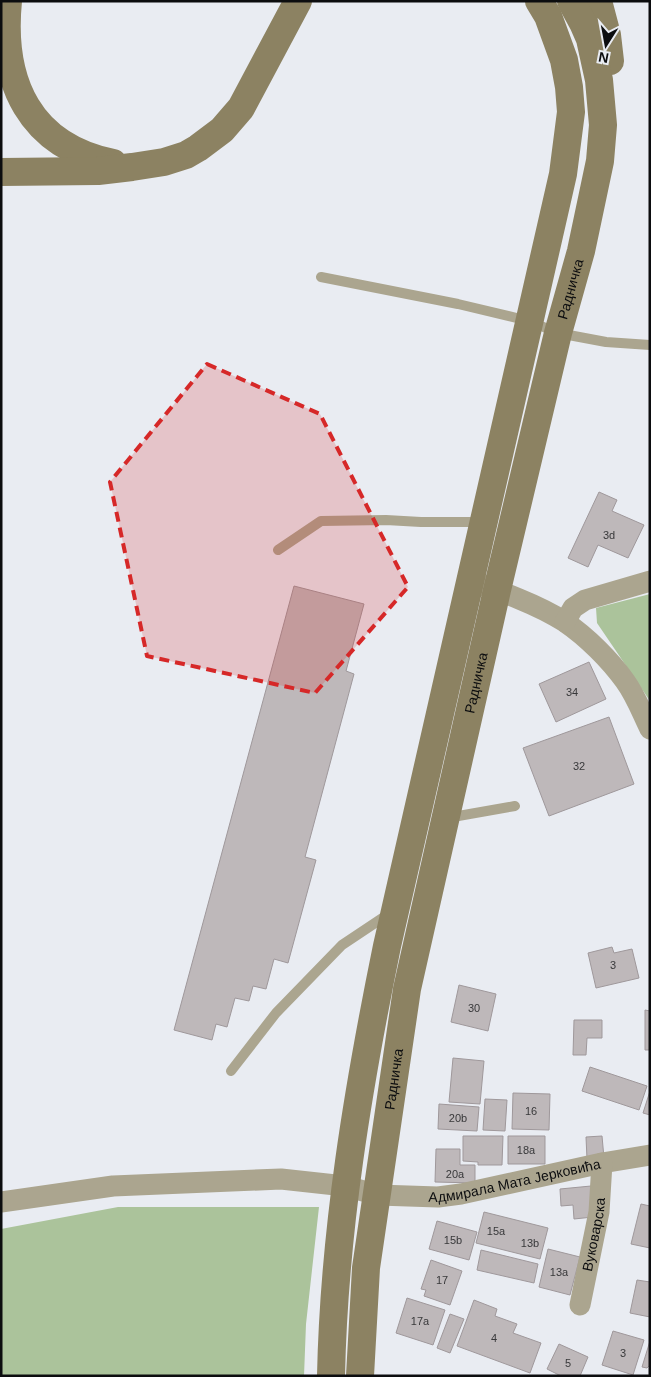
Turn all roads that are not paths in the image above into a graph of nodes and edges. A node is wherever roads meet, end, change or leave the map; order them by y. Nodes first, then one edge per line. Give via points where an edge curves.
1 (8, 1) edge
2 (298, 1) edge
3 (539, 1) edge
4 (570, 1) edge
5 (598, 1) edge
6 (600, 161) junction
7 (132, 167) junction
8 (1, 172) edge
9 (321, 277) dead end
10 (530, 321) junction
11 (558, 333) junction
12 (650, 345) edge
13 (483, 522) junction
14 (278, 550) dead end
15 (470, 581) junction
16 (650, 581) edge
17 (497, 590) junction
18 (565, 622) junction
19 (650, 729) edge
20 (515, 806) dead end
21 (446, 818) junction
22 (395, 909) junction
23 (231, 1071) dead end
24 (650, 1155) edge
25 (602, 1163) junction
26 (345, 1186) junction
27 (378, 1195) junction
28 (1, 1202) edge
29 (580, 1305) dead end
30 (331, 1376) edge
31 (360, 1376) edge

1 - 7 main road via 4,28 5,59 15,90 26,110 43,130 67,148 97,160
2 - 7 main road via 248,97 222,130 186,154 164,162
3 - 10 main road, Радничка via 564,60 571,112 563,174
4 - 6 main road, Радничка via 590,39 599,80
5 - 6 main road via 607,35 612,79 610,126
6 - 11 main road, Радничка via 581,251
7 - 8 main road via 98,171
9 - 10 lane
10 - 11 lane
10 - 13 main road, Радничка
11 - 12 lane via 606,342
11 - 17 main road, Радничка
13 - 14 lane via 321,521
13 - 15 main road, Радничка
15 - 17 street
15 - 22 main road, Радничка
16 - 18 street via 585,600 573,608
17 - 18 street
17 - 21 main road, Радничка
18 - 19 street via 588,640 625,681
20 - 21 lane
21 - 27 main road, Радничка via 407,990
22 - 23 lane via 342,945 276,1013
22 - 26 main road, Радничка via 374,1011
24 - 25 street, Адмирала Мата Јерковића
25 - 27 street, Адмирала Мата Јерковића via 461,1194 438,1197
25 - 29 street, Вуковарска via 599,1212
26 - 27 street, Адмирала Мата Јерковића
26 - 28 street, Адмирала Мата Јерковића via 282,1179 113,1186
26 - 30 main road, Радничка
27 - 31 main road, Радничка via 366,1268

